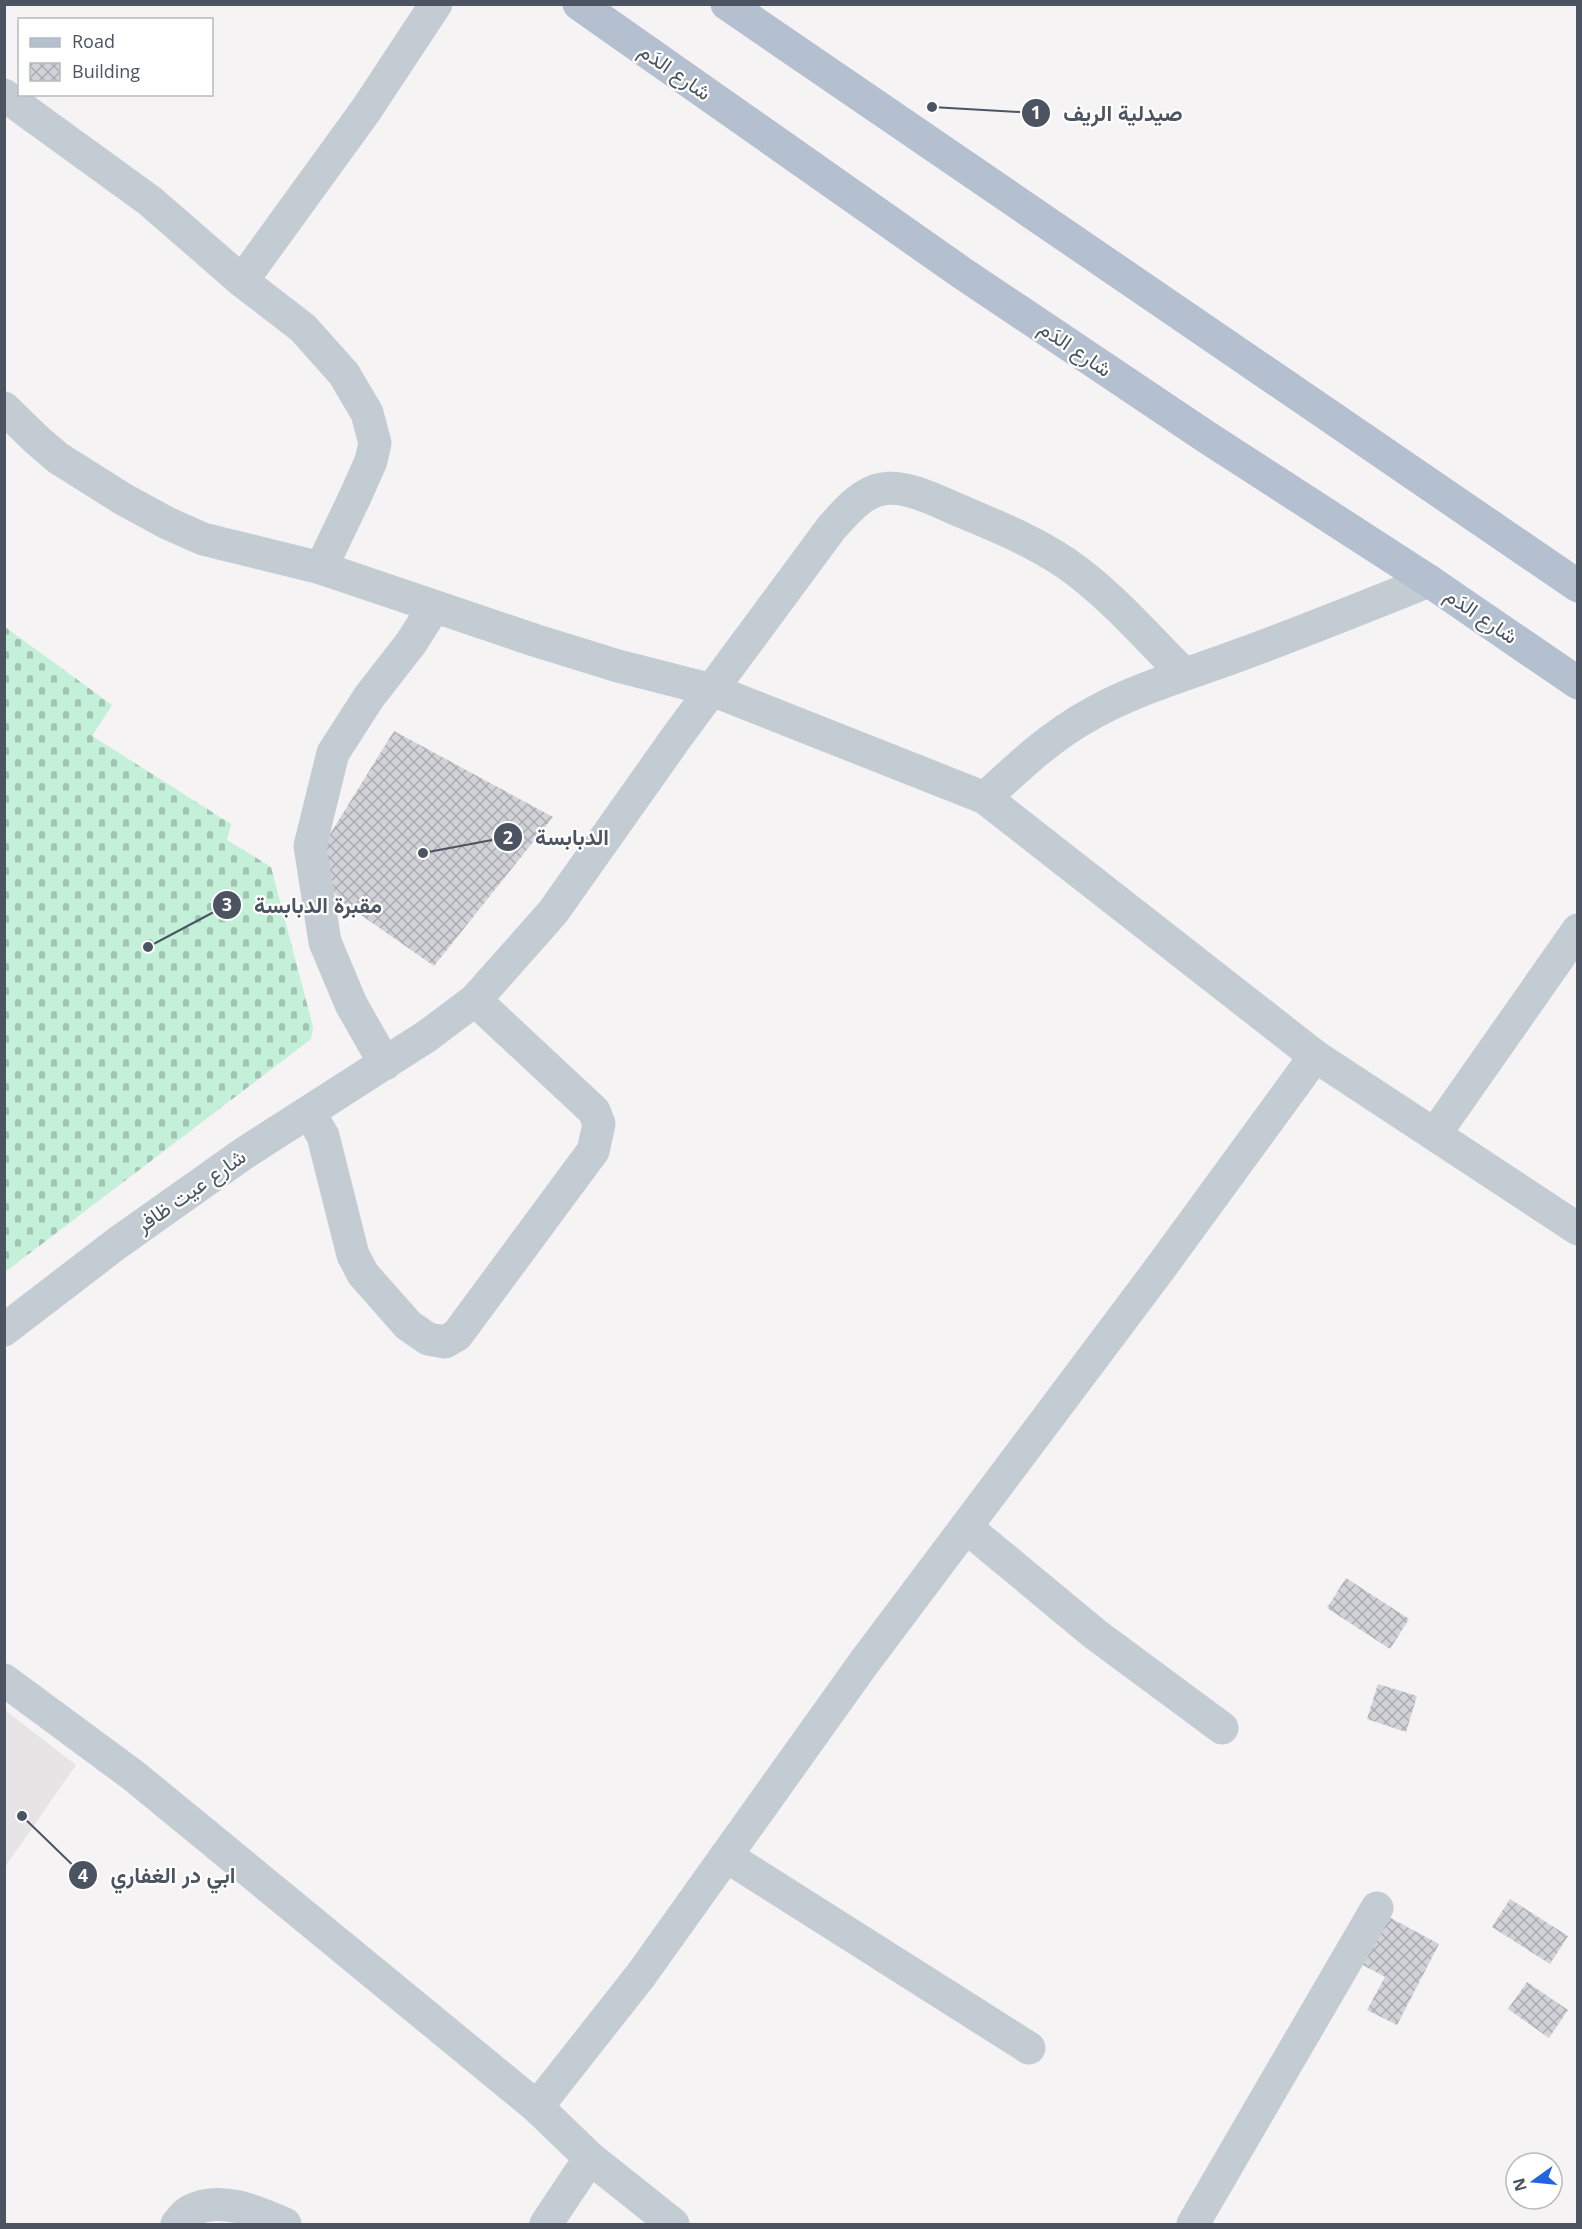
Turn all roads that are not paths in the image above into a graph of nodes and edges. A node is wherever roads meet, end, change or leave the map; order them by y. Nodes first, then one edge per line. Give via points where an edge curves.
1 (435, 4) edge
2 (579, 4) edge
3 (727, 4) edge
4 (4, 95) edge
5 (242, 281) junction
6 (4, 408) edge
7 (321, 568) junction
8 (1429, 581) junction
9 (1578, 586) edge
10 (434, 607) junction
11 (1183, 673) junction
12 (1578, 683) edge
13 (712, 690) junction
14 (986, 798) junction
15 (1578, 930) edge
16 (475, 1000) junction
17 (1315, 1056) junction
18 (385, 1064) junction
19 (309, 1112) junction
20 (1435, 1134) junction
21 (1578, 1229) edge
22 (4, 1330) edge
23 (966, 1527) junction
24 (4, 1680) edge
25 (1222, 1728) dead end
26 (726, 1856) junction
27 (1377, 1908) dead end
28 (1029, 2048) dead end
29 (537, 2107) junction
30 (590, 2158) junction
31 (177, 2224) edge
32 (285, 2224) edge
33 (546, 2224) edge
34 (673, 2224) edge
35 (1193, 2224) edge

1 - 5 street via 366,110
2 - 8 main road, شارع الدَم via 963,273
3 - 9 main road
4 - 5 street via 150,201
5 - 7 street via 303,328 344,374 367,413 375,443 370,461
6 - 7 street via 58,458 167,523 203,539
7 - 10 street
8 - 11 street via 1301,633
8 - 12 main road, شارع الدَم
10 - 13 street via 618,666
10 - 18 street via 333,753 310,846 325,942 351,1004
11 - 13 street, شارع عيت ظافر via 1104,594 1044,550 930,498 899,489 883,489 850,507 832,527
11 - 14 street via 1065,730 1041,746
13 - 14 street
13 - 16 street, شارع عيت ظافر via 554,912
14 - 17 street
15 - 20 street
16 - 18 street, شارع عيت ظافر
16 - 19 street via 594,1111 598,1125 593,1151 457,1335 445,1341 428,1339 408,1325 363,1274 353,1255 323,1136
17 - 20 street
17 - 23 street
18 - 19 street, شارع عيت ظافر
19 - 22 street, شارع عيت ظافر via 116,1244
20 - 21 street
23 - 25 street via 1095,1634
23 - 26 street
24 - 29 street via 134,1776
26 - 28 street
26 - 29 street
27 - 35 street
29 - 30 street
30 - 33 street
30 - 34 street
31 - 32 street via 188,2211 231,2205

